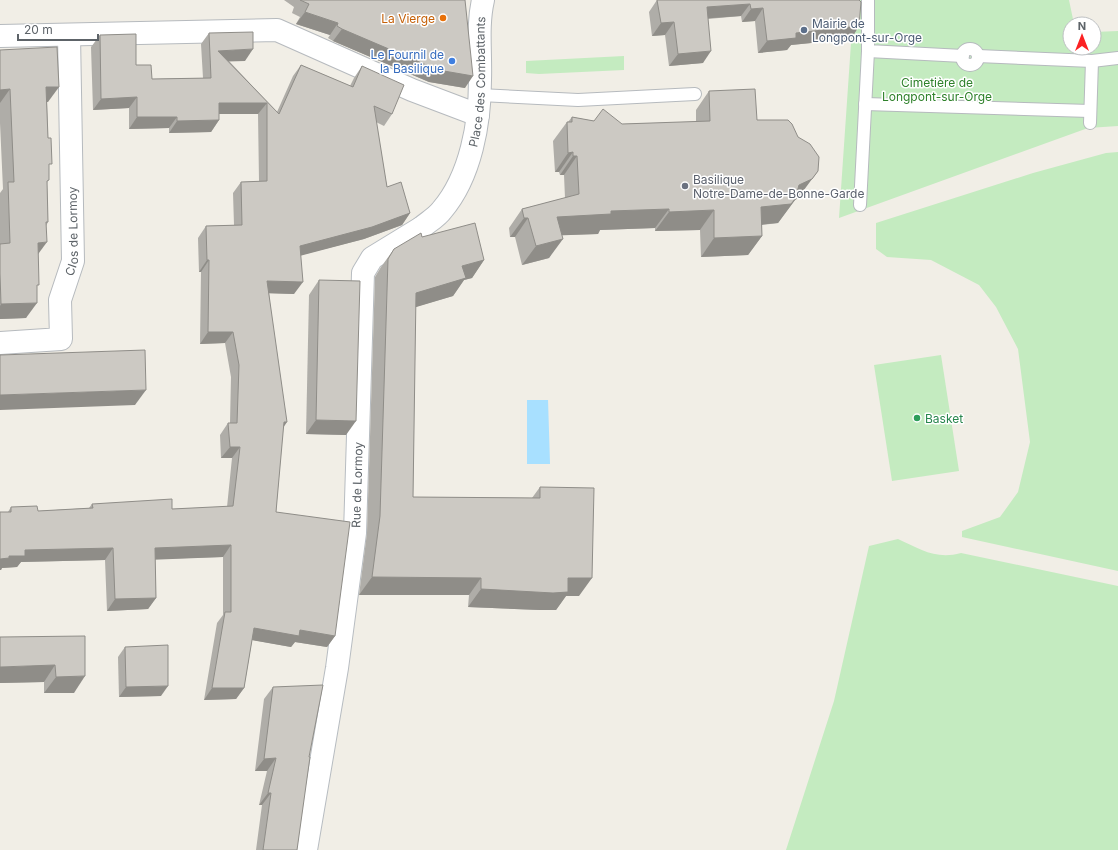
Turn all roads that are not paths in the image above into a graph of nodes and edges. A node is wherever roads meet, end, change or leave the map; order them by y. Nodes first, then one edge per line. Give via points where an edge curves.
1 (483, 0) edge
2 (868, 0) edge
3 (857, 8) edge
4 (868, 16) junction
5 (70, 35) junction
6 (0, 36) edge
7 (868, 51) junction
8 (1118, 58) edge
9 (1092, 60) junction
10 (695, 94) dead end
11 (865, 104) junction
12 (479, 105) junction
13 (468, 162) joint
14 (860, 205) dead end
15 (0, 343) edge
16 (306, 850) edge

1 - 12 street, Place des Combattants
2 - 4 lane
3 - 4 lane
4 - 7 lane
5 - 6 street
5 - 12 street via 277,30 412,90
5 - 15 street, Clos de Lormoy via 73,261 60,300 62,339
7 - 9 lane via 963,56 964,62 969,65 976,63 978,56
7 - 11 lane
8 - 9 lane
9 - 11 lane via 1090,117
10 - 12 lane
11 - 14 lane
12 - 13 street, Place des Combattants via 476,132
13 - 16 street, Rue de Lormoy via 442,210 421,228 372,258 363,273 354,533 337,668

